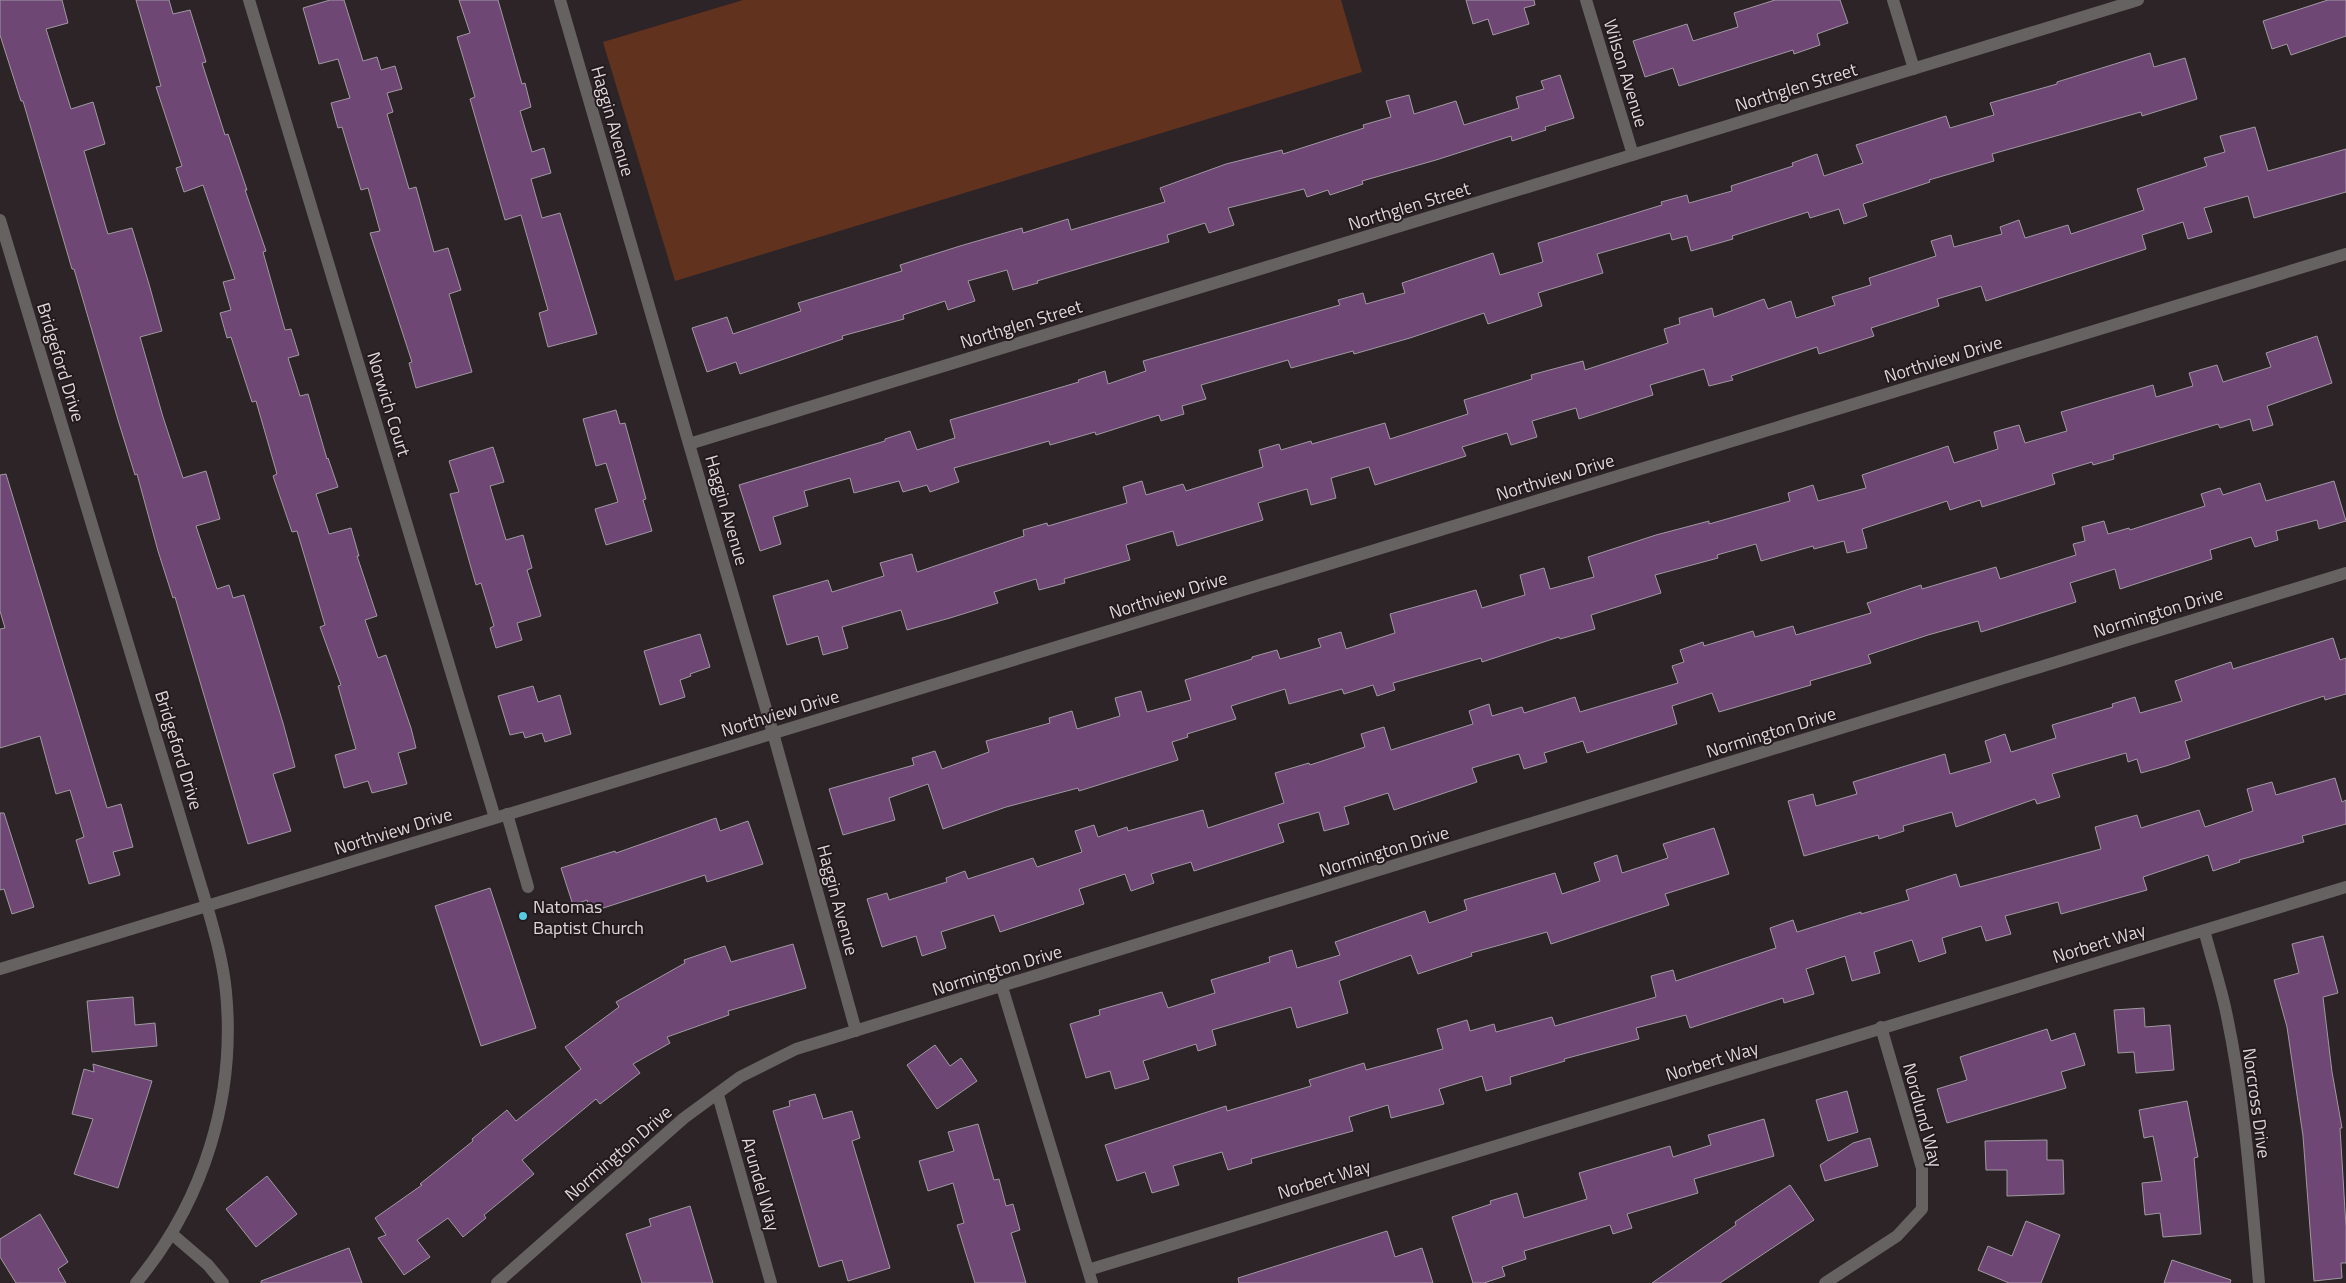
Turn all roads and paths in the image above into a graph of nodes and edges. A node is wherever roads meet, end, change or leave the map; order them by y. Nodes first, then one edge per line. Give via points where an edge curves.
1 (249, 0) edge
2 (560, 0) edge
3 (1586, 0) edge
4 (1893, 0) edge
5 (2138, 0) edge
6 (1914, 69) junction
7 (1633, 155) junction
8 (0, 220) edge
9 (2346, 254) edge
10 (689, 444) junction
11 (2346, 572) edge
12 (773, 733) junction
13 (501, 816) junction
14 (528, 887) dead end
15 (2346, 887) edge
16 (208, 906) junction
17 (2204, 930) junction
18 (0, 968) edge
19 (1002, 987) junction
20 (1881, 1027) junction
21 (856, 1031) junction
22 (718, 1095) junction
23 (172, 1234) junction
24 (1088, 1270) junction
25 (136, 1283) edge
26 (223, 1283) edge
27 (497, 1283) edge
28 (771, 1283) edge
29 (1092, 1283) edge
30 (1825, 1283) edge
31 (2259, 1283) edge

1 - 13 street, Norwich Court
2 - 10 street, Haggin Avenue
3 - 7 street, Wilson Avenue
4 - 6 street
5 - 6 street, Northglen Street
6 - 7 street, Northglen Street
7 - 10 street, Northglen Street
8 - 16 street, Bridgeford Drive
9 - 12 street, Northview Drive
10 - 12 street, Haggin Avenue
11 - 19 street, Normington Drive
12 - 13 street, Northview Drive
12 - 21 street, Haggin Avenue
13 - 14 street, Norwich Court
13 - 16 street, Northview Drive
15 - 17 street, Norbert Way
16 - 18 street, Northview Drive
16 - 23 street, Bridgeford Drive via 226,990 226,1072 209,1152 195,1190
17 - 20 street, Norbert Way
17 - 31 street, Norcross Drive via 2225,1008 2238,1080
19 - 21 street, Normington Drive
19 - 24 street
20 - 24 street, Norbert Way
20 - 30 street, Nordlund Way via 1922,1168 1922,1209 1897,1236
21 - 22 street, Normington Drive via 796,1049 740,1077
22 - 27 street, Normington Drive via 662,1136
22 - 28 street, Arundel Way
23 - 25 street, Bridgeford Drive
23 - 26 street via 208,1265
24 - 29 street

